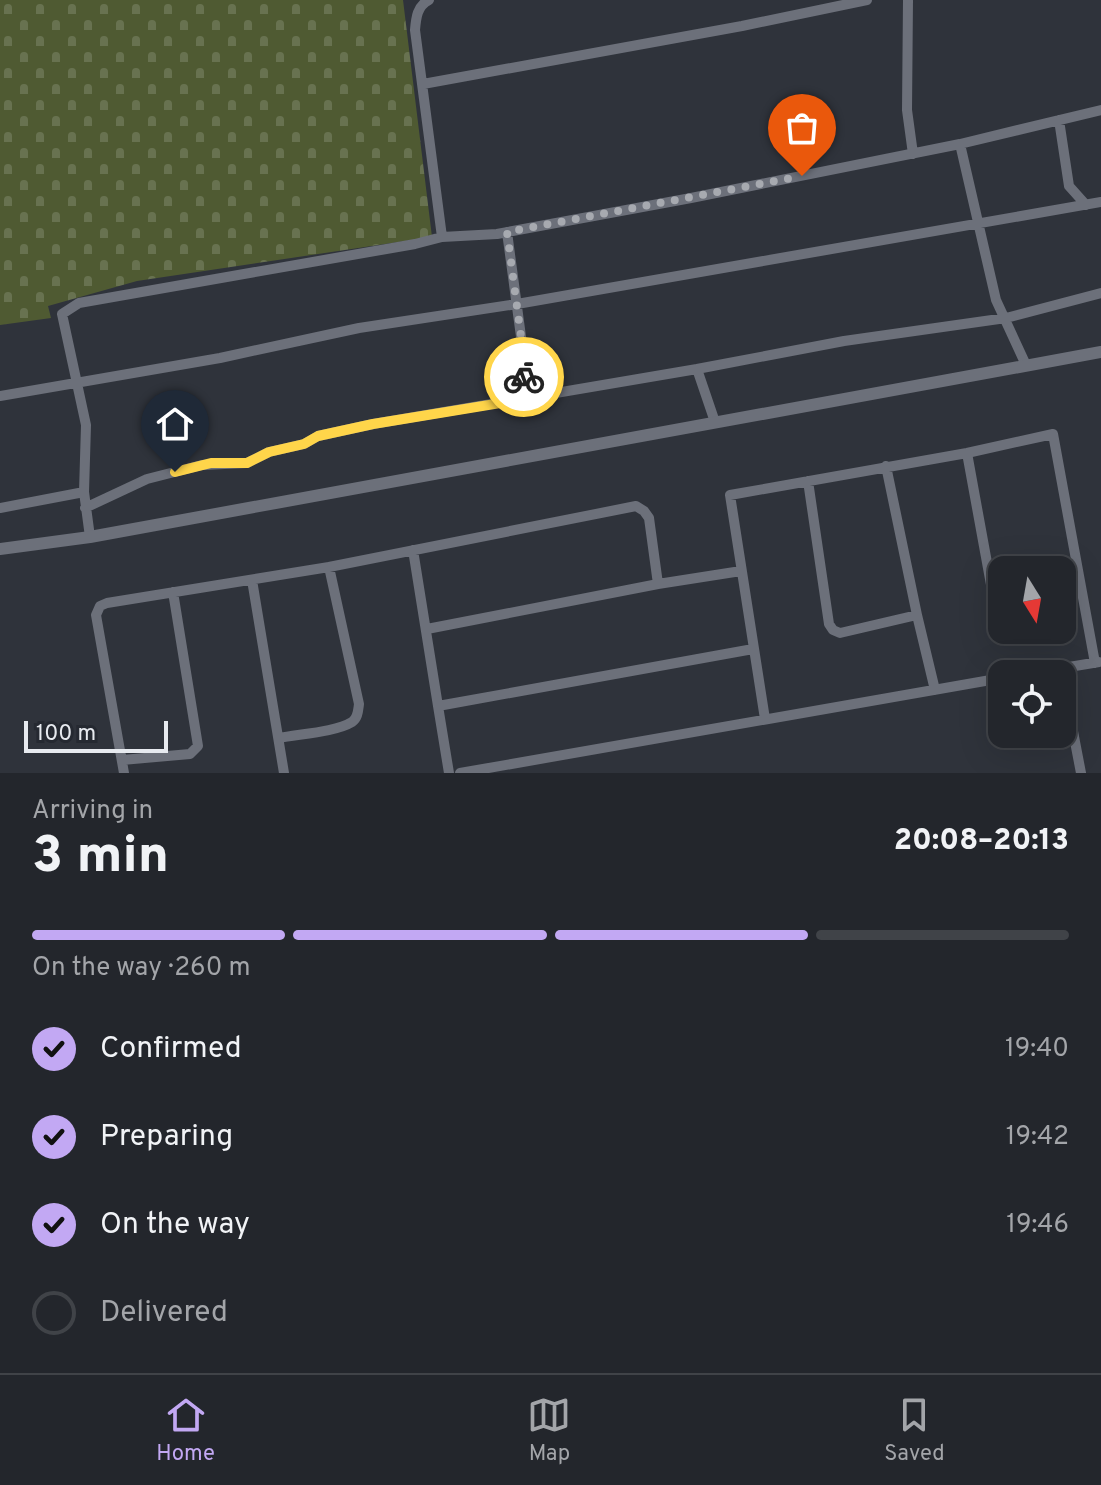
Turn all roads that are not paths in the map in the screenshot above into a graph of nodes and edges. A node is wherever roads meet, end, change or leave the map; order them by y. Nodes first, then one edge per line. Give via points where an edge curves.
1 (429, 0) edge
2 (867, 0) edge
3 (908, 0) edge
4 (423, 84) junction
5 (1101, 110) edge
6 (1059, 120) junction
7 (960, 144) junction
8 (913, 154) junction
9 (1101, 202) edge
10 (1086, 205) junction
11 (979, 222) junction
12 (507, 232) junction
13 (442, 237) junction
14 (1101, 293) edge
15 (517, 304) junction
16 (1006, 318) junction
17 (1101, 352) edge
18 (1026, 365) junction
19 (697, 369) junction
20 (76, 384) junction
21 (0, 396) edge
22 (525, 399) junction
23 (715, 422) junction
24 (967, 453) junction
25 (886, 466) junction
26 (808, 481) junction
27 (84, 492) junction
28 (0, 508) edge
29 (85, 508) junction
30 (90, 537) junction
31 (0, 549) edge
32 (413, 550) junction
33 (329, 567) junction
34 (988, 568) edge
35 (741, 571) junction
36 (252, 580) junction
37 (658, 584) junction
38 (1081, 591) junction
39 (173, 592) junction
40 (1076, 592) edge
41 (917, 615) junction
42 (427, 629) junction
43 (753, 649) junction
44 (1098, 662) edge
45 (1076, 668) edge
46 (988, 681) edge
47 (935, 690) junction
48 (438, 706) junction
49 (765, 719) junction
50 (279, 738) junction
51 (1076, 746) edge
52 (122, 760) junction
53 (124, 773) edge
54 (284, 773) edge
55 (449, 773) edge
56 (460, 773) edge
57 (1081, 773) edge

1 - 4 street via 416,16
2 - 4 street
3 - 8 street via 907,110
4 - 13 street
5 - 6 street
6 - 7 street
6 - 10 street via 1069,186
7 - 8 street
7 - 11 street
8 - 12 street
9 - 10 street
10 - 11 street
11 - 15 street
11 - 16 street via 996,300
12 - 13 street
12 - 15 street
13 - 20 street via 79,303 62,314
14 - 16 street
15 - 20 street via 359,328
15 - 22 street
16 - 18 street
16 - 19 street
17 - 18 street
18 - 23 street
19 - 22 street
19 - 23 street
20 - 21 street
20 - 27 street via 86,425
22 - 29 street via 318,436 247,463 188,468 136,483
23 - 30 street
24 - 25 street
24 - 34 street
24 - 38 street via 1053,434
25 - 26 street
25 - 41 street
26 - 35 street via 730,495
26 - 41 street via 831,628 840,633
27 - 28 street
27 - 29 street
29 - 30 street
30 - 31 street
32 - 33 street
32 - 37 street via 636,506 649,518
32 - 42 street
33 - 36 street
33 - 50 street via 358,712 352,722 340,726
35 - 37 street
35 - 43 street
36 - 39 street
36 - 50 street
37 - 42 street
38 - 40 street
38 - 44 street
39 - 52 street via 107,603 97,611
39 - 52 street via 198,746 190,754
41 - 47 street
42 - 48 street
43 - 48 street
43 - 49 street
44 - 45 street
46 - 47 street
47 - 49 street
48 - 55 street
49 - 56 street
50 - 54 street
51 - 57 street
52 - 53 street

